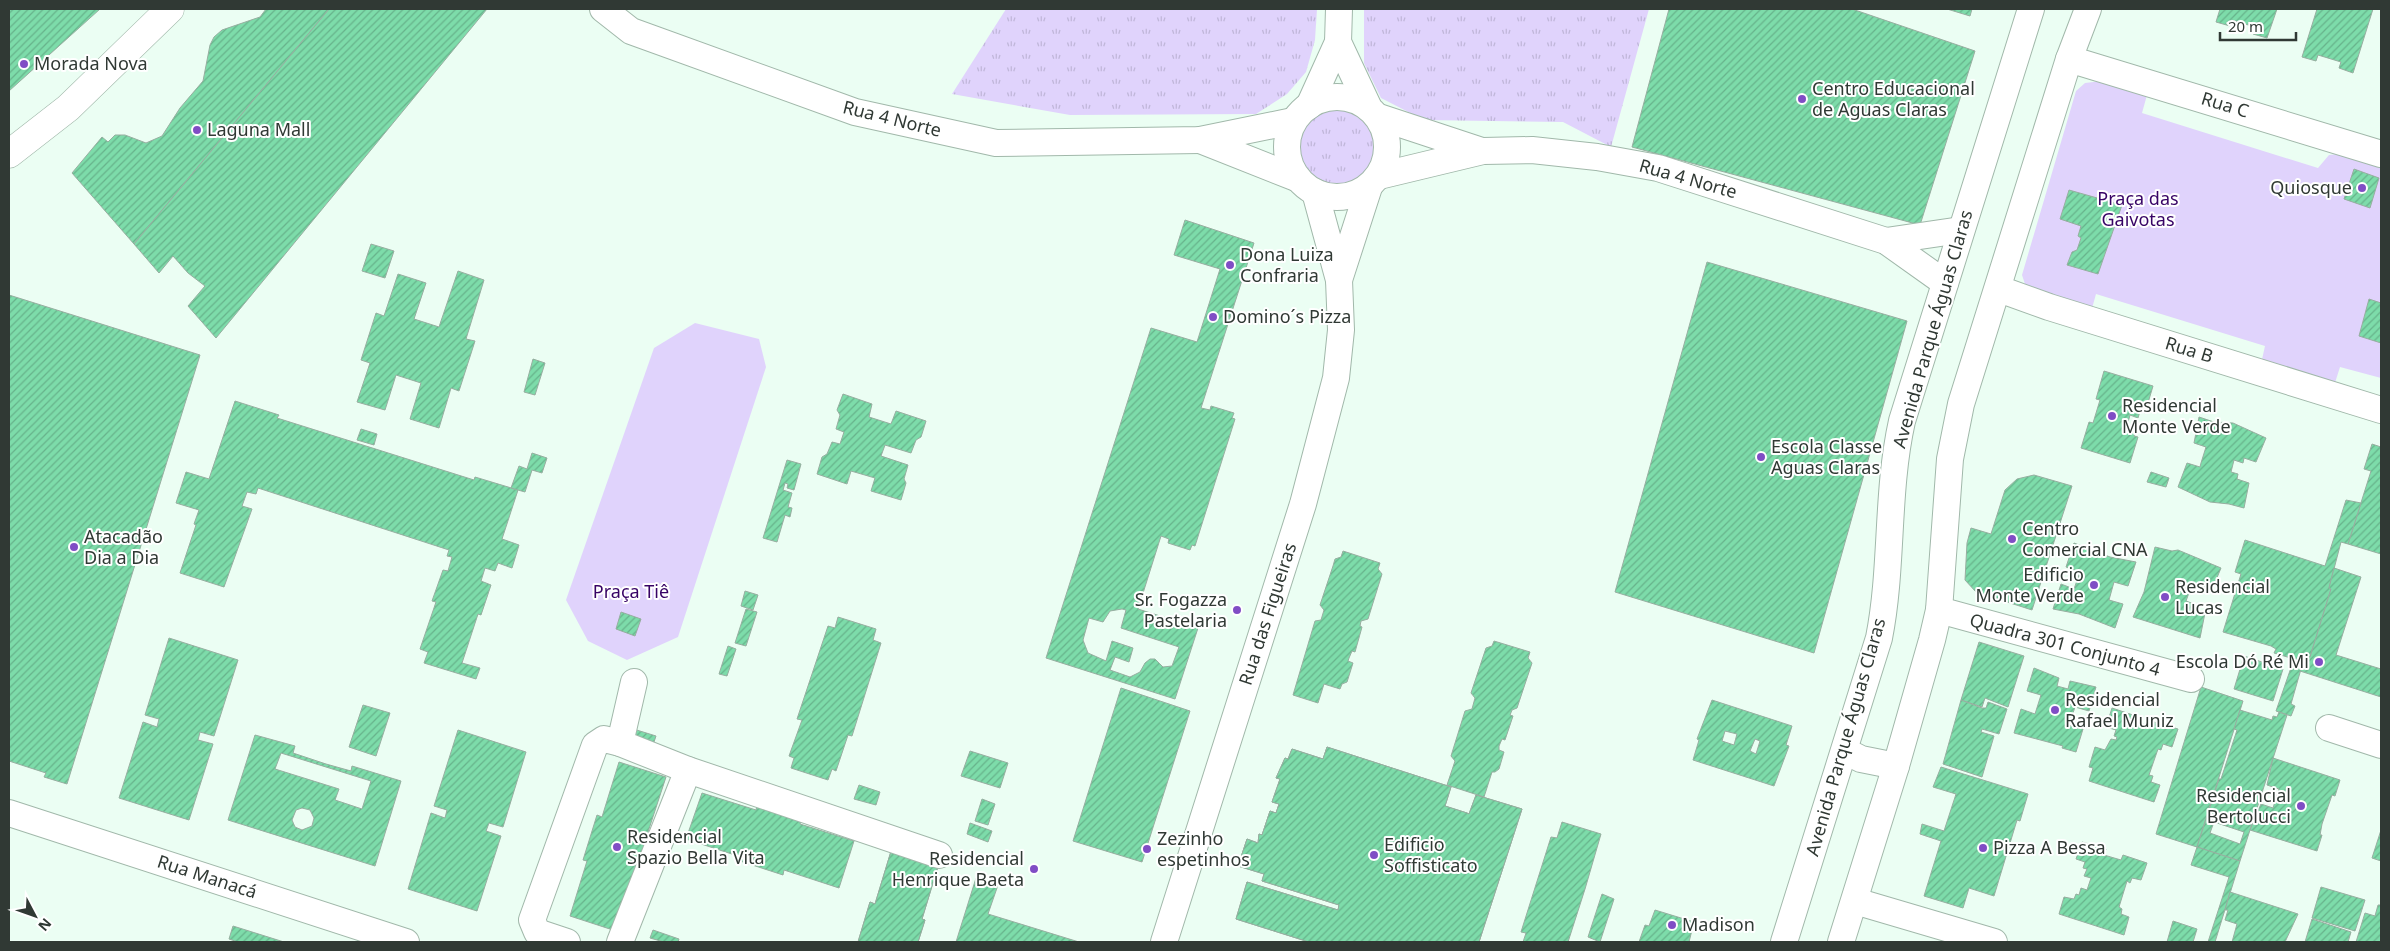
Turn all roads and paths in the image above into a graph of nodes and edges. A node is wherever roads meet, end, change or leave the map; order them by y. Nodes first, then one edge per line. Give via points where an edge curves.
1 (170, 9) edge
2 (603, 9) edge
3 (1339, 9) edge
4 (2031, 9) edge
5 (2088, 9) edge
6 (1338, 42) junction
7 (2069, 59) junction
8 (1373, 112) junction
9 (1301, 113) junction
10 (1200, 140) junction
11 (1483, 151) junction
12 (9, 154) edge
13 (2381, 154) edge
14 (1374, 181) junction
15 (1305, 185) junction
16 (1962, 230) junction
17 (1886, 241) junction
18 (1339, 280) junction
19 (1945, 283) junction
20 (1998, 289) junction
21 (2381, 410) edge
22 (1939, 610) junction
23 (2191, 679) dead end
24 (634, 682) dead end
25 (2329, 728) dead end
26 (620, 743) junction
27 (2381, 745) edge
28 (1845, 750) junction
29 (1896, 766) junction
30 (688, 770) junction
31 (9, 813) edge
32 (939, 855) dead end
33 (1855, 901) junction
34 (406, 942) edge
35 (567, 942) edge
36 (620, 942) edge
37 (1164, 942) edge
38 (1784, 942) edge
39 (1841, 942) edge
40 (1994, 942) edge

1 - 12 main road via 68,108
2 - 10 street, Rua 4 Norte via 631,31 855,112 996,143
3 - 6 street
4 - 16 street, Avenida Parque Águas Claras
5 - 7 street
6 - 8 street
6 - 9 street
7 - 13 street, Rua C
7 - 20 street
8 - 9 street via 1354,99 1339,97 1323,99
8 - 11 street, Rua 4 Norte
8 - 14 street via 1385,131 1388,146 1386,161
9 - 10 street, Rua 4 Norte
9 - 15 street via 1287,146 1289,163
10 - 15 street, Rua 4 Norte
11 - 14 street, Rua 4 Norte
11 - 17 street, Rua 4 Norte via 1532,150 1597,156 1658,168
14 - 15 street via 1355,195 1340,198 1323,196
14 - 18 street, Rua das Figueiras
15 - 18 street, Rua das Figueiras
16 - 17 street, Rua 4 Norte
16 - 19 street, Avenida Parque Águas Claras
17 - 19 street, Rua 4 Norte
18 - 37 street, Rua das Figueiras via 1341,330 1336,378 1314,468
19 - 28 street, Avenida Parque Águas Claras via 1897,443 1882,623
20 - 21 street, Rua B
20 - 22 street via 1961,404 1950,458
22 - 23 street, Quadra 301 Conjunto 4
22 - 29 street via 1926,667
24 - 26 street
25 - 27 street
26 - 30 street
26 - 35 street via 604,739 594,746 532,920 536,932
28 - 29 street via 1861,759
28 - 38 street, Avenida Parque Águas Claras
29 - 33 street
30 - 32 street
30 - 36 street
31 - 34 street, Rua Manacá
33 - 39 street
33 - 40 street

